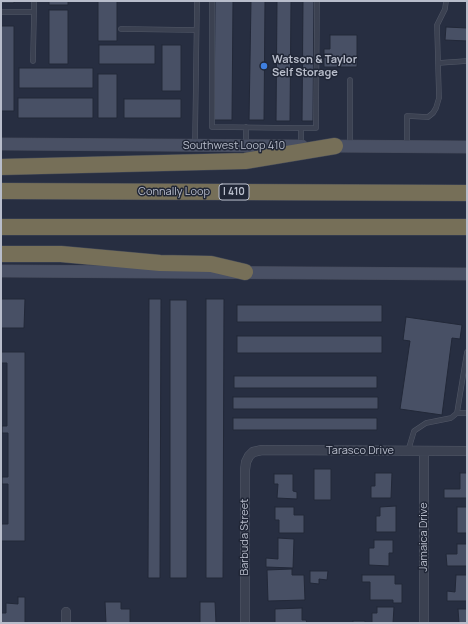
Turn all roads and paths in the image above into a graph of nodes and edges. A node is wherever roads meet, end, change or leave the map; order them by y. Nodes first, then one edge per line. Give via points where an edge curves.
1 (34, 1) edge
2 (197, 1) edge
3 (212, 1) edge
4 (317, 1) edge
5 (446, 1) edge
6 (1, 12) edge
7 (34, 12) junction
8 (121, 29) dead end
9 (196, 30) junction
10 (33, 61) dead end
11 (467, 61) edge
12 (438, 63) junction
13 (350, 80) dead end
14 (246, 127) junction
15 (301, 128) junction
16 (1, 144) edge
17 (195, 145) junction
18 (246, 146) junction
19 (301, 146) junction
20 (342, 146) junction
21 (406, 147) junction
22 (467, 147) edge
23 (1, 168) edge
24 (1, 191) edge
25 (467, 193) edge
26 (1, 227) edge
27 (467, 227) edge
28 (1, 254) edge
29 (1, 271) edge
30 (245, 272) junction
31 (467, 274) edge
32 (467, 352) edge
33 (457, 413) junction
34 (467, 413) edge
35 (408, 451) junction
36 (424, 451) junction
37 (467, 451) edge
38 (252, 452) joint
39 (66, 612) dead end
40 (66, 623) edge
41 (245, 623) edge
42 (424, 623) edge

1 - 7 lane
2 - 9 lane
3 - 14 lane via 212,127
4 - 15 lane via 316,128
5 - 12 lane via 438,25
6 - 7 lane
7 - 10 lane
8 - 9 lane
9 - 17 lane
11 - 12 lane
12 - 21 lane via 439,98 436,108 433,114 428,116 407,116
13 - 20 lane
14 - 15 lane
14 - 18 lane
15 - 19 lane
16 - 17 main road, Southwest Loop 410
17 - 18 main road, Southwest Loop 410
18 - 19 main road, Southwest Loop 410
19 - 20 main road, Southwest Loop 410
20 - 21 main road, Southwest Loop 410
20 - 23 highway via 245,161
21 - 22 main road, Southwest Loop 410
24 - 25 highway, Connally Loop / I 410
26 - 27 highway
28 - 30 highway via 62,254 211,264
29 - 30 main road
30 - 31 main road
32 - 33 lane
33 - 34 lane
33 - 35 lane via 452,418 426,422 414,431
35 - 36 street, Tarasco Drive
35 - 38 street, Tarasco Drive
36 - 37 street, Tarasco Drive
36 - 42 street, Jamaica Drive
38 - 41 street, Barbuda Street via 245,470
39 - 40 street

